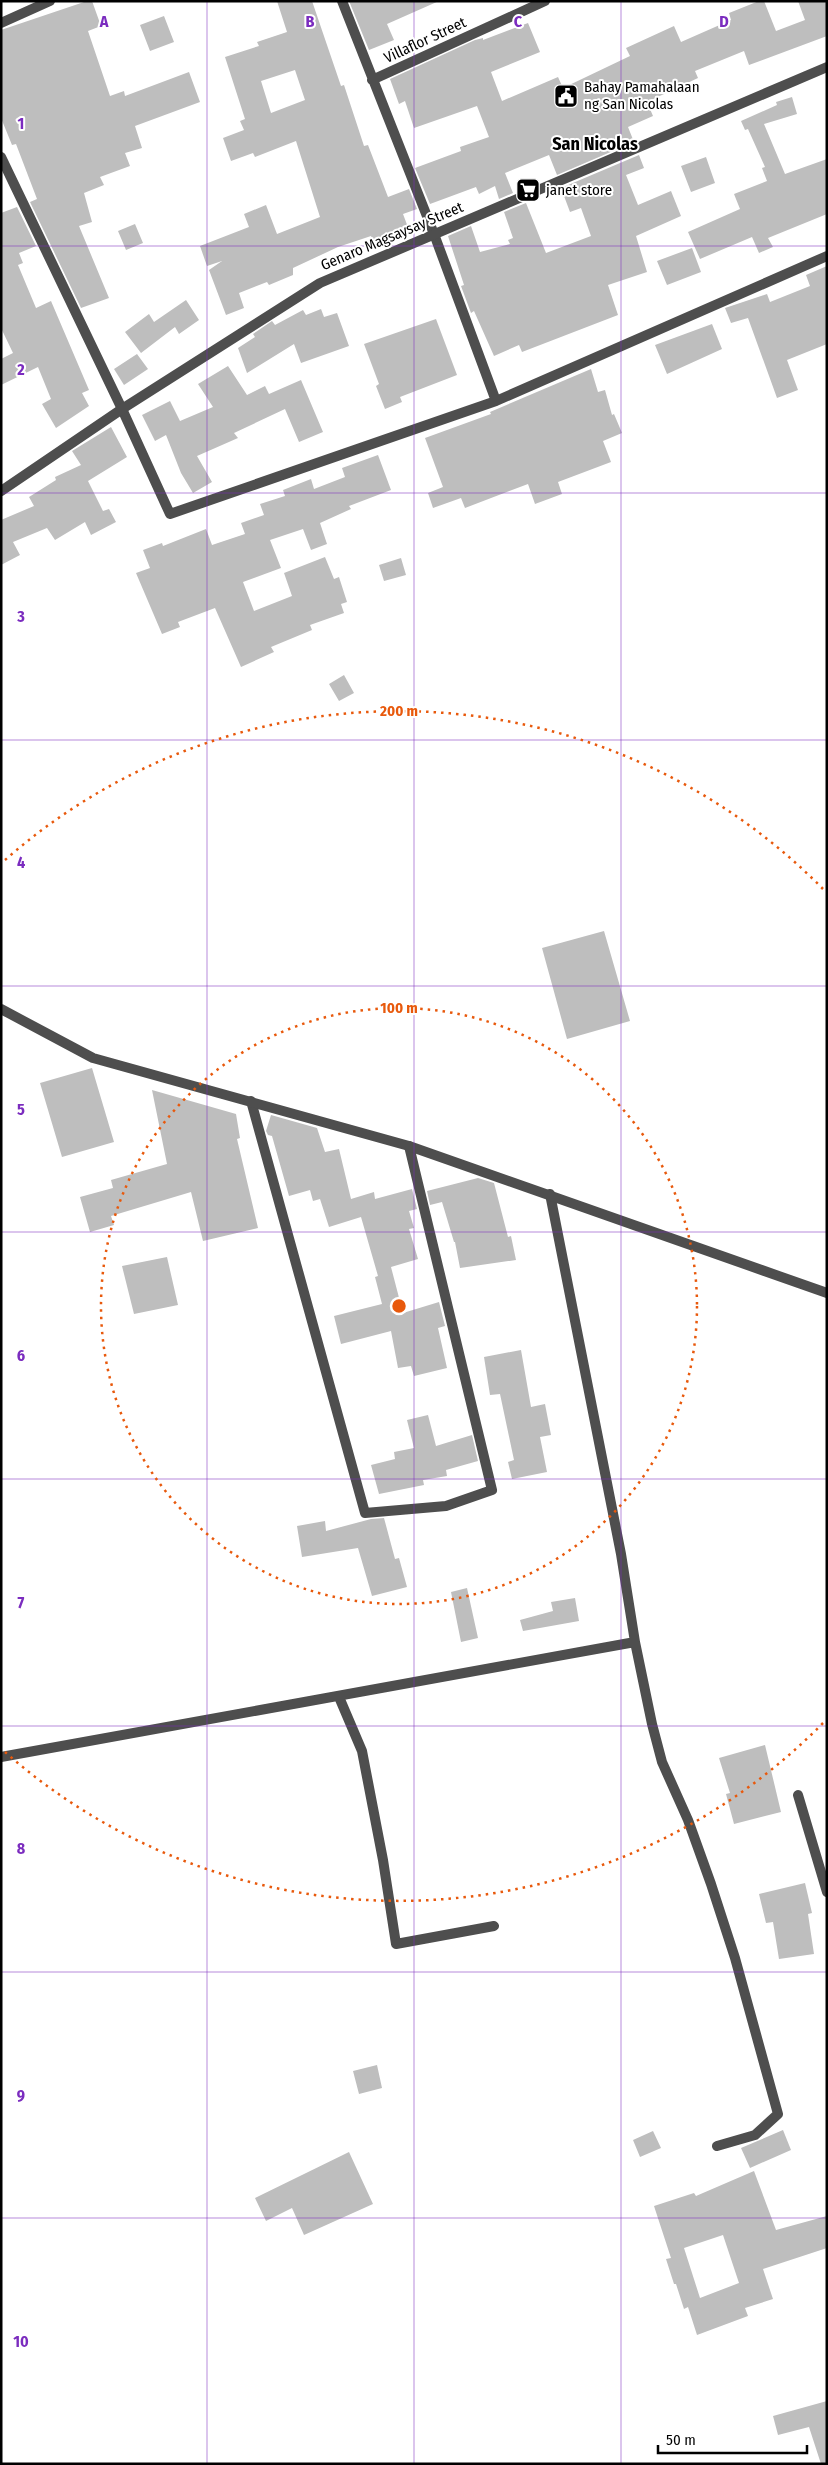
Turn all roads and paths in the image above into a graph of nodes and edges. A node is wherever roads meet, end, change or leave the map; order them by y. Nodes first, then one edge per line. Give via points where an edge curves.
1 (50, 1) edge
2 (342, 1) edge
3 (545, 1) edge
4 (1, 23) edge
5 (827, 67) edge
6 (372, 80) junction
7 (1, 156) edge
8 (434, 234) junction
9 (827, 256) edge
10 (496, 401) junction
11 (122, 409) junction
12 (1, 491) edge
13 (1, 1009) edge
14 (251, 1102) junction
15 (409, 1146) junction
16 (550, 1194) junction
17 (827, 1293) edge
18 (635, 1642) junction
19 (340, 1697) junction
20 (1, 1757) edge
21 (798, 1794) dead end
22 (827, 1892) edge
23 (494, 1926) dead end
24 (717, 2146) dead end

1 - 4 street
2 - 6 street
3 - 6 street, Villaflor Street
5 - 8 street, Genaro Magsaysay Street
6 - 8 street
7 - 11 street
8 - 10 street
8 - 11 street, Genaro Magsaysay Street via 320,283
9 - 10 street
10 - 11 street via 170,514
11 - 12 street, Genaro Magsaysay Street
13 - 14 street via 92,1058
14 - 15 street
14 - 15 street via 365,1512 446,1506 492,1490
15 - 16 street
16 - 17 street
16 - 18 street via 621,1554
18 - 19 street
18 - 24 street via 662,1762 688,1820 711,1884 778,2114 755,2135
19 - 20 street
19 - 23 street via 362,1751 396,1944
21 - 22 street

